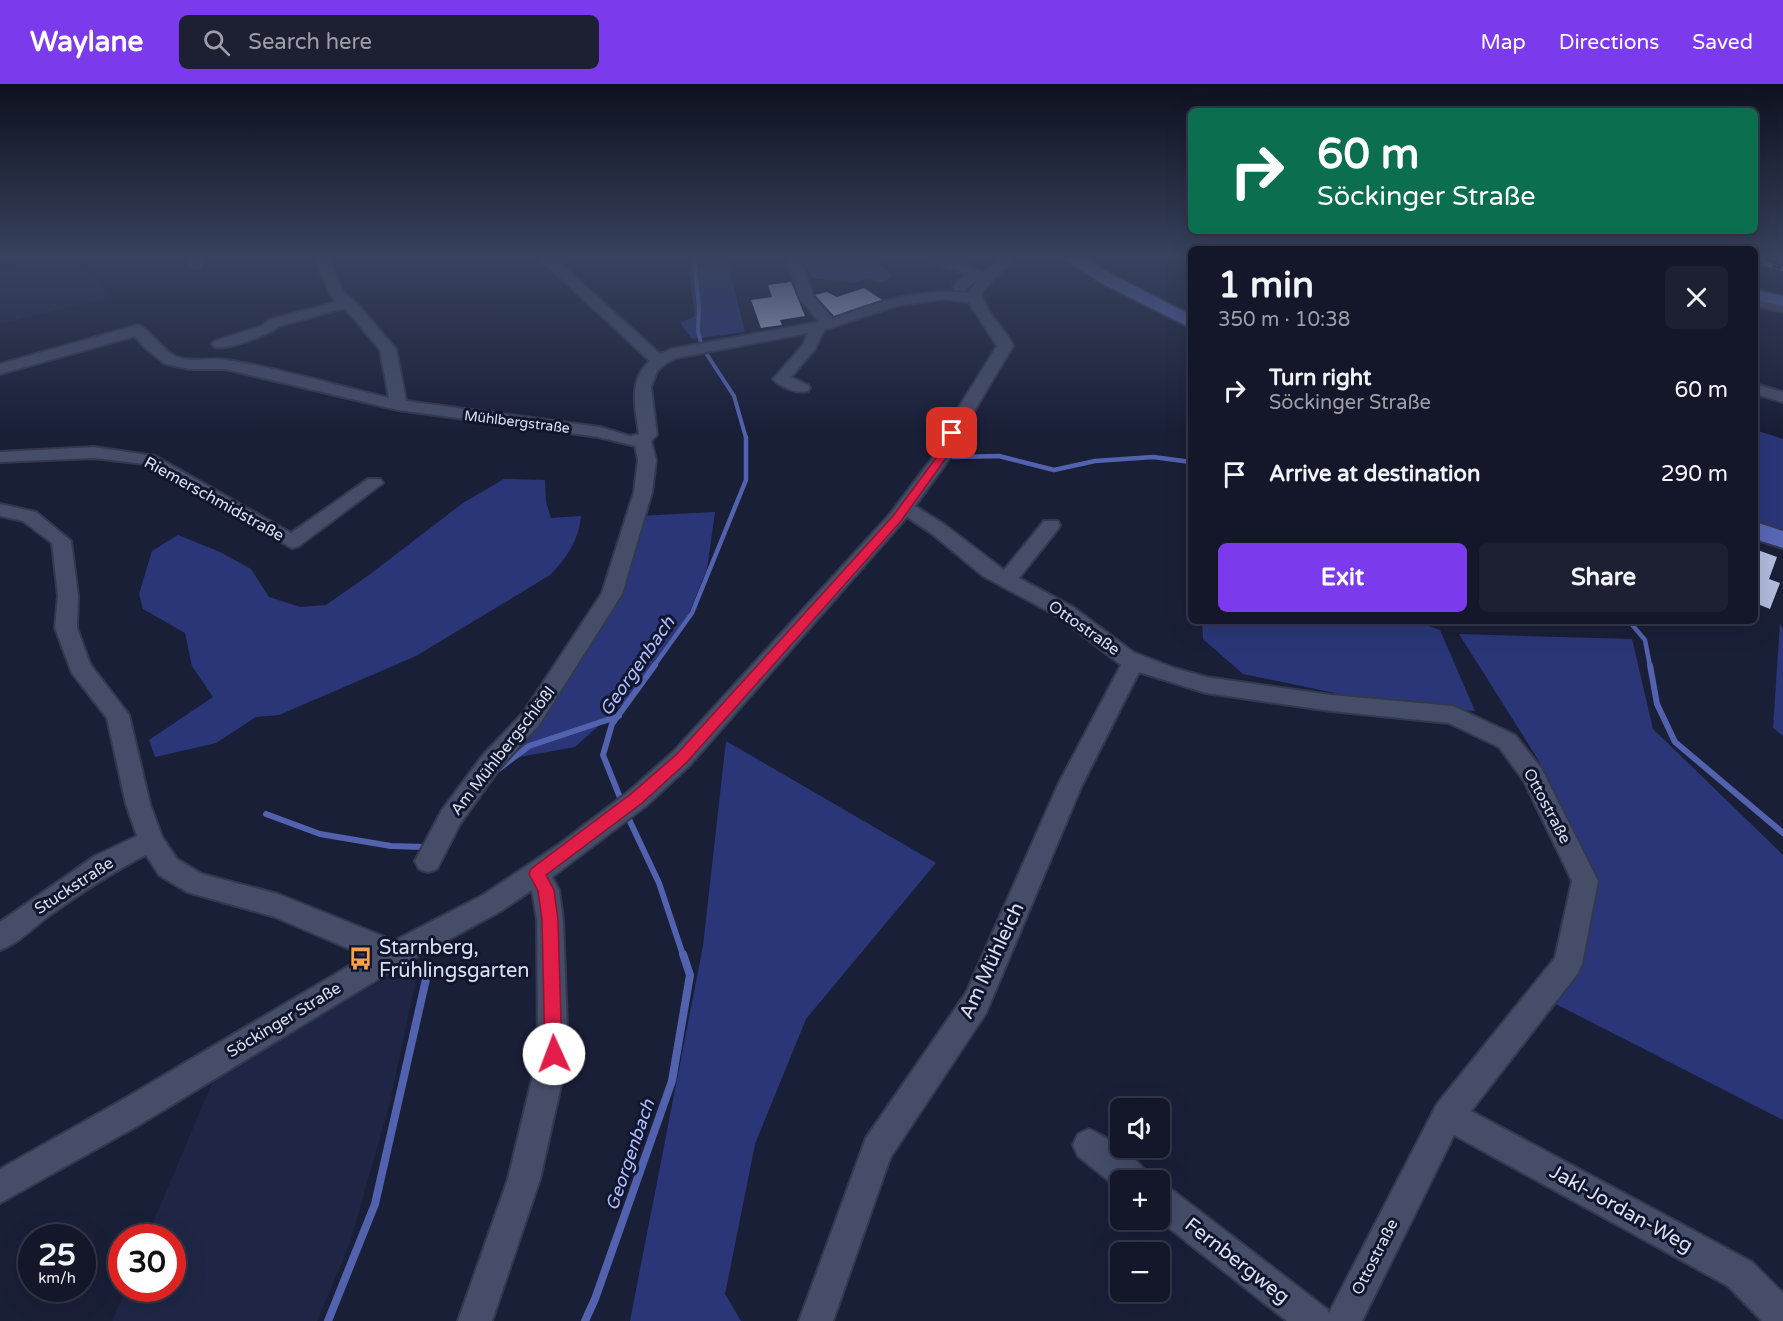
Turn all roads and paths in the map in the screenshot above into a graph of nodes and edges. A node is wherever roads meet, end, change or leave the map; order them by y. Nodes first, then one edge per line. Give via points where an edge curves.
1 (305, 315) edge
2 (358, 315) edge
3 (608, 315) edge
4 (816, 315) edge
5 (855, 315) edge
6 (983, 315) edge
7 (823, 326) junction
8 (220, 344) dead end
9 (657, 359) junction
10 (0, 369) edge
11 (802, 388) dead end
12 (1758, 390) edge
13 (1783, 397) edge
14 (398, 405) junction
15 (642, 440) junction
16 (0, 457) edge
17 (374, 483) dead end
18 (906, 508) junction
19 (0, 510) edge
20 (1051, 525) dead end
21 (1758, 531) edge
22 (1783, 540) edge
23 (1006, 580) junction
24 (1134, 661) junction
25 (152, 841) junction
26 (428, 861) dead end
27 (537, 874) junction
28 (0, 938) edge
29 (383, 961) junction
30 (1448, 1115) junction
31 (1089, 1145) dead end
32 (1121, 1170) edge
33 (0, 1187) edge
34 (1170, 1208) edge
35 (1783, 1317) edge
36 (475, 1321) edge
37 (816, 1321) edge
38 (1315, 1321) edge
39 (1343, 1321) edge

1 - 8 street
2 - 14 street via 388,349
3 - 9 street
4 - 7 street
5 - 7 street
6 - 18 street, Söckinger Straße via 1002,335 1005,346 941,458
7 - 9 street
7 - 11 street via 781,379
9 - 15 street via 648,370 642,397 648,435
10 - 14 street, Mühlbergstraße via 138,330 170,360 225,364
12 - 13 street
14 - 15 street, Mühlbergstraße
15 - 26 street, Am Mühlbergschlößl via 647,460 643,492 612,594 536,713 491,762 451,818
16 - 17 street, Riemerschmidstraße via 124,453 149,460 292,542
18 - 23 street, Ottostraße
18 - 27 street, Söckinger Straße via 682,758 637,799
19 - 25 street via 29,516 61,542 68,596 66,628 80,667 118,715 138,804
20 - 23 street
21 - 22 main road
23 - 24 street, Ottostraße via 1066,612
24 - 30 street, Ottostraße via 1216,687 1453,715 1507,741 1533,775 1585,881 1568,964
24 - 37 street, Am Mühleich via 1070,785 976,1003 877,1149
25 - 28 street, Stuckstraße via 104,864
25 - 29 street via 168,867 196,885 278,906 375,946
27 - 29 street, Söckinger Straße via 492,903
27 - 36 street via 546,890 550,920 554,1054 524,1179
29 - 33 street, Söckinger Straße
30 - 35 street, Jakl-Jordan-Weg via 1740,1274
30 - 39 street, Ottostraße
31 - 32 street
34 - 38 street, Fernbergweg

